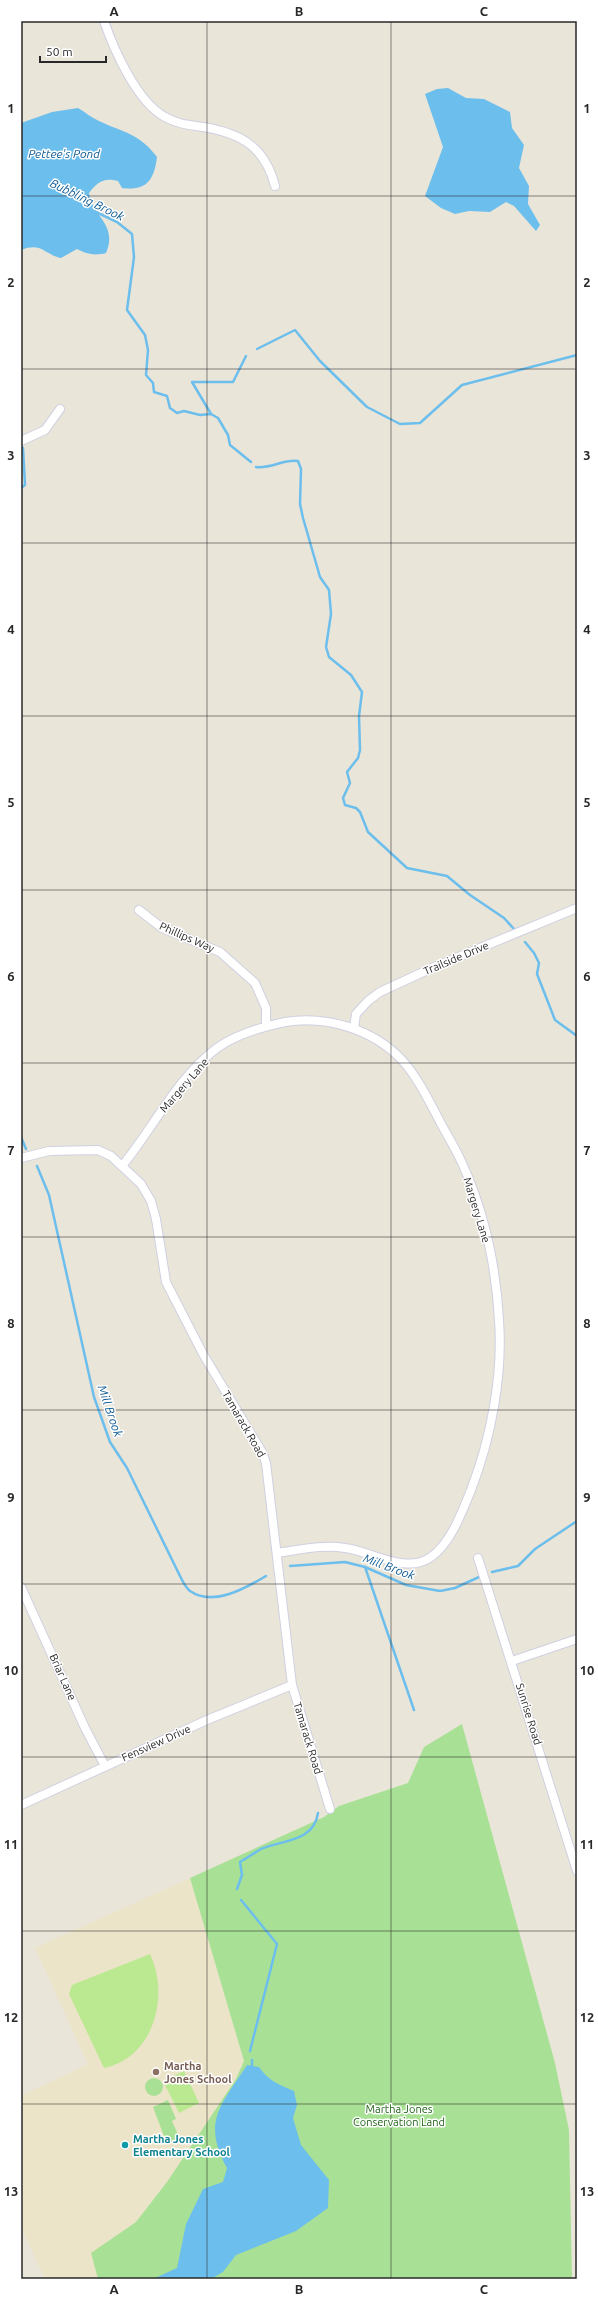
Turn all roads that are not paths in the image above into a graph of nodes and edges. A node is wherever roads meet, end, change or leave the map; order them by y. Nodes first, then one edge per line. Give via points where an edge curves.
1 (104, 21) edge
2 (275, 186) dead end
3 (60, 409) dead end
4 (21, 440) edge
5 (577, 908) edge
6 (138, 910) dead end
7 (266, 1026) junction
8 (354, 1028) junction
9 (21, 1158) edge
10 (122, 1166) junction
11 (277, 1553) junction
12 (478, 1558) dead end
13 (21, 1587) edge
14 (577, 1639) edge
15 (512, 1661) junction
16 (292, 1685) junction
17 (105, 1766) junction
18 (21, 1805) edge
19 (330, 1809) dead end
20 (577, 1871) edge

1 - 2 street via 122,63 153,108 173,122 218,130 241,138 262,156
3 - 4 street via 45,430
5 - 8 street, Trailside Drive via 380,992 368,1000 356,1014
6 - 7 street, Phillips Way via 162,928 220,952 255,983 266,1008
7 - 8 street, Margery Lane via 306,1019
7 - 10 street, Margery Lane via 237,1036 216,1049 195,1069 162,1107 142,1142
8 - 11 street, Margery Lane via 374,1038 401,1059 421,1088 462,1163 481,1216 495,1283 499,1359 494,1397 478,1472 464,1509 451,1533 431,1557 420,1562 405,1563 345,1548 323,1547
9 - 10 street, Tamarack Road via 49,1151 98,1150 111,1156
10 - 11 street, Tamarack Road via 141,1184 151,1201 166,1282 203,1354 262,1452 266,1463
11 - 16 street, Tamarack Road
12 - 15 street, Sunrise Road
13 - 17 street, Briar Lane
14 - 15 street
15 - 20 street, Sunrise Road
16 - 17 street, Fensview Drive
16 - 19 street, Tamarack Road
17 - 18 street, Fensview Drive

